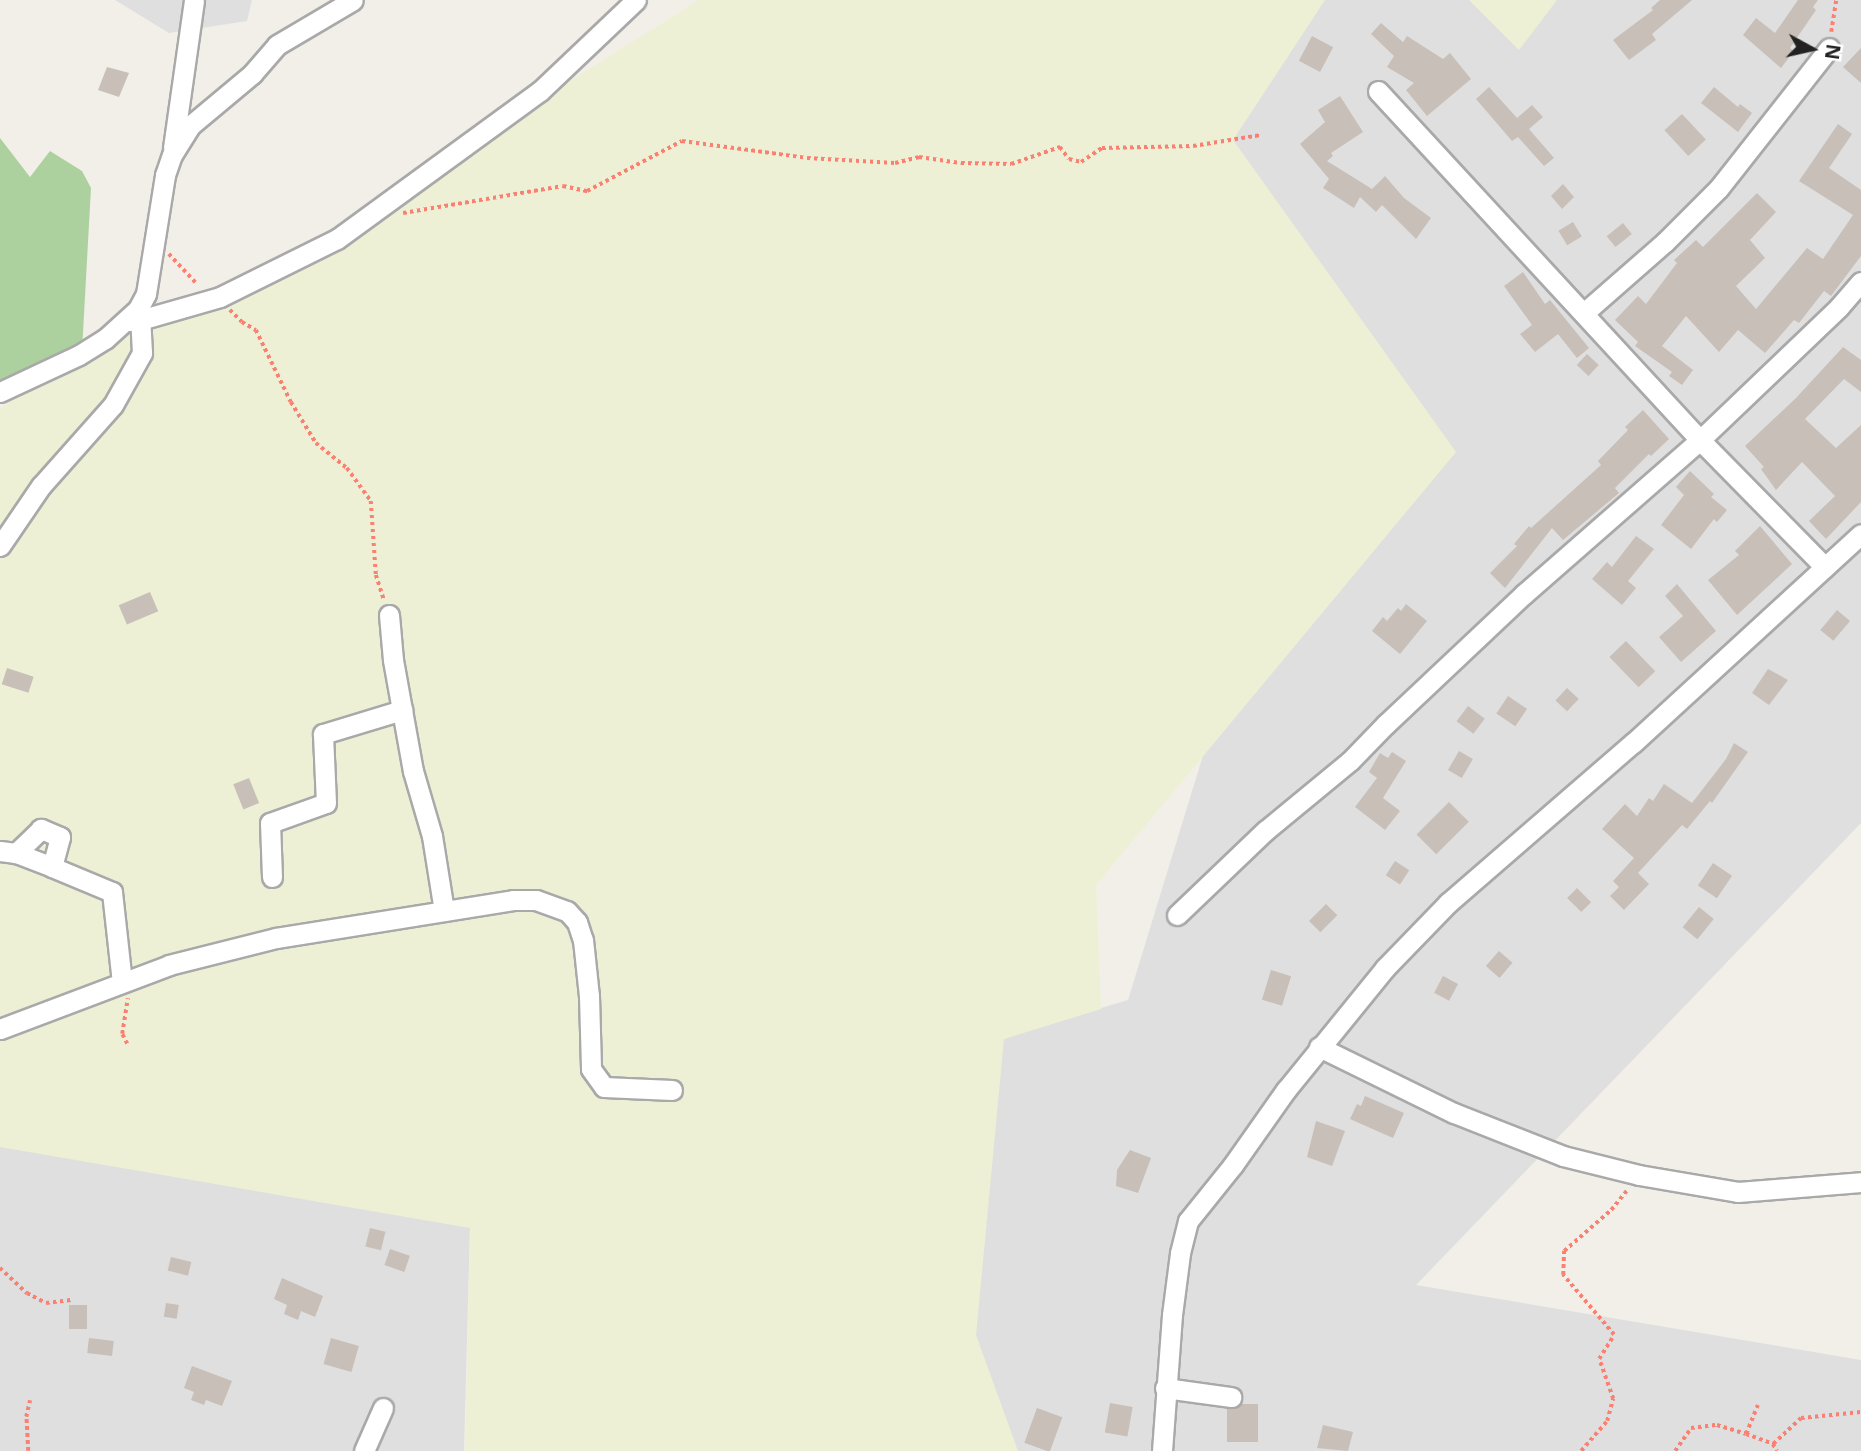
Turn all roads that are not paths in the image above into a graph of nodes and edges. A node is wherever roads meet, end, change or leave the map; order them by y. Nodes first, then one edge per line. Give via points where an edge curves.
1 (194, 0) edge
2 (353, 0) edge
3 (636, 0) edge
4 (1829, 48) road end
5 (1378, 91) dead end
6 (172, 155) junction
7 (1861, 282) edge
8 (1585, 312) junction
9 (134, 320) junction
10 (0, 392) edge
11 (1700, 440) junction
12 (1861, 534) edge
13 (0, 546) edge
14 (1825, 568) junction
15 (389, 615) road end
16 (402, 710) junction
17 (8, 852) edge
18 (52, 867) junction
19 (272, 877) dead end
20 (444, 911) junction
21 (1177, 915) dead end
22 (122, 982) junction
23 (0, 1029) edge
24 (1319, 1047) junction
25 (672, 1090) dead end
26 (1861, 1182) edge
27 (1165, 1388) junction
28 (1231, 1397) dead end
29 (383, 1408) dead end
30 (363, 1451) edge
31 (1162, 1451) edge

1 - 6 street
2 - 6 street via 276,45 252,74 191,125
3 - 9 street via 540,90 337,239 220,297
4 - 8 street via 1719,188
5 - 8 street
6 - 9 street via 159,197 146,294
7 - 11 street
8 - 11 street
9 - 10 street via 79,355
9 - 13 street via 142,353 113,405 41,486
11 - 14 street
11 - 21 street via 1524,594 1350,761 1265,831
12 - 14 street
14 - 24 street via 1448,903 1385,968
15 - 16 street
16 - 19 street via 323,734 326,803 270,823
16 - 20 street via 432,836
17 - 18 street
17 - 18 street via 41,829 60,837
18 - 22 street via 112,891
20 - 22 street via 276,938
20 - 25 street via 513,900 536,900 567,911 583,940 591,1069 604,1087
22 - 23 street
24 - 26 street via 1454,1113 1563,1156 1639,1175 1738,1192
24 - 27 street via 1188,1221 1180,1253
27 - 28 street
27 - 31 street
29 - 30 street

